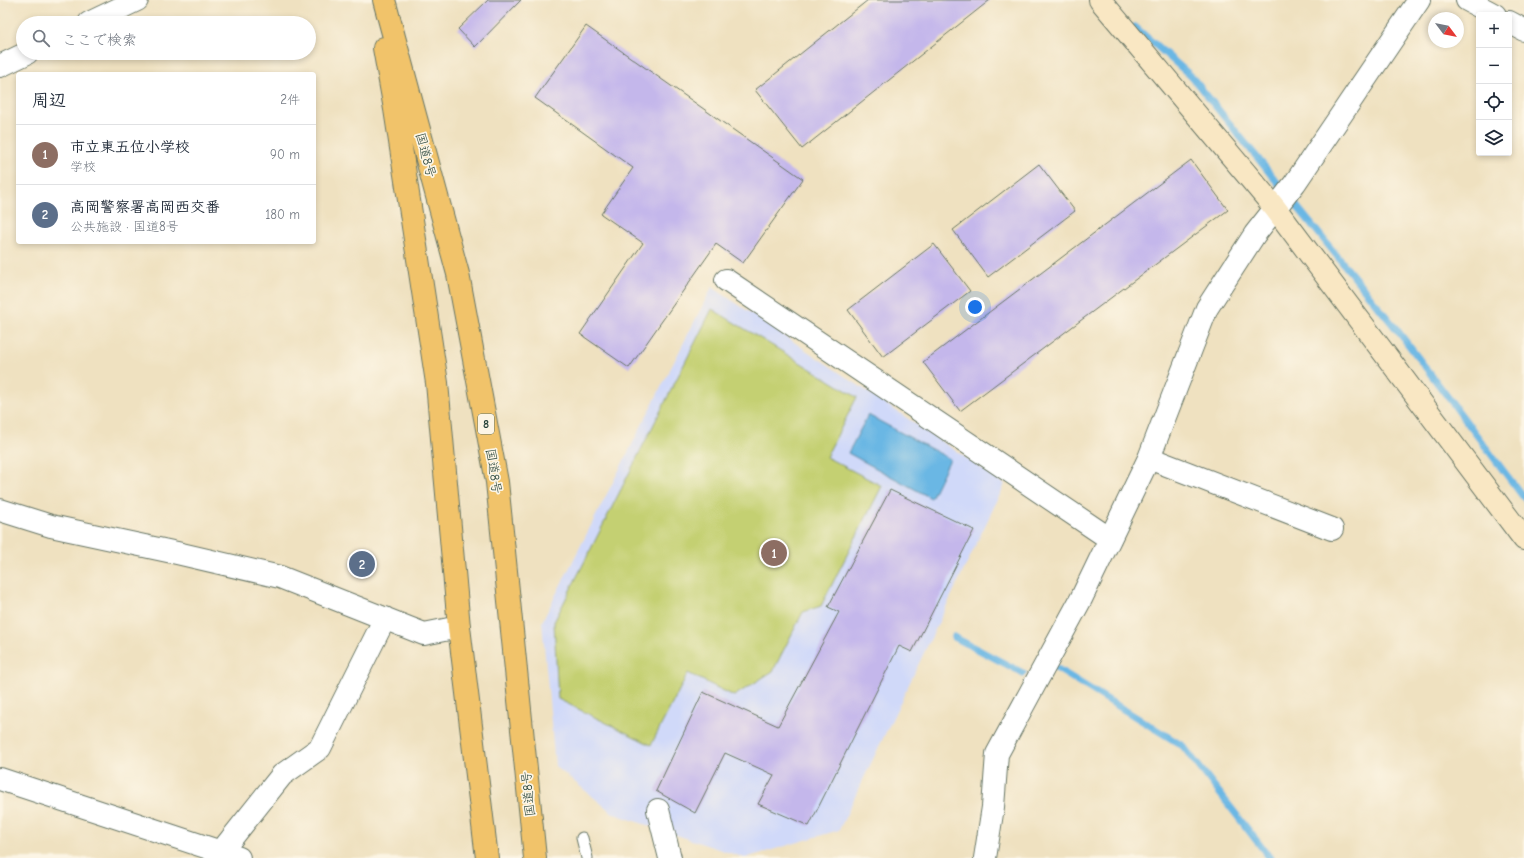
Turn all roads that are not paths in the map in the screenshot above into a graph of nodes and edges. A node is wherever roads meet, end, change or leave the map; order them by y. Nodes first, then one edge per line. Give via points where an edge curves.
1 (137, 0) edge
2 (375, 0) edge
3 (384, 0) edge
4 (1100, 0) edge
5 (1419, 0) edge
6 (1467, 0) edge
7 (1489, 12) edge
8 (104, 16) edge
9 (1512, 24) edge
10 (1524, 30) edge
11 (16, 58) edge
12 (0, 66) edge
13 (1274, 208) junction
14 (726, 280) dead end
15 (1149, 458) junction
16 (0, 510) edge
17 (1332, 529) dead end
18 (1110, 539) junction
19 (1524, 539) edge
20 (384, 618) junction
21 (459, 627) junction
22 (0, 780) edge
23 (658, 810) dead end
24 (582, 838) dead end
25 (225, 856) edge
26 (487, 858) edge
27 (535, 858) edge
28 (587, 858) edge
29 (670, 858) edge
30 (985, 858) edge

1 - 8 street
2 - 21 highway, 国道8号 via 395,109 437,383
3 - 27 highway, 国道8号 / 8 via 458,274 497,482
4 - 13 street
5 - 13 street via 1295,183
6 - 7 street
9 - 10 street
11 - 12 street
13 - 15 street via 1207,308
13 - 19 street
14 - 18 street
15 - 17 street
15 - 18 street
16 - 20 street via 51,526 280,577
18 - 30 street via 1081,599 997,754 993,807
20 - 21 street via 424,634
20 - 25 street via 320,748 282,775
21 - 26 highway, 国道8号
22 - 25 street
23 - 29 street
24 - 28 lane

